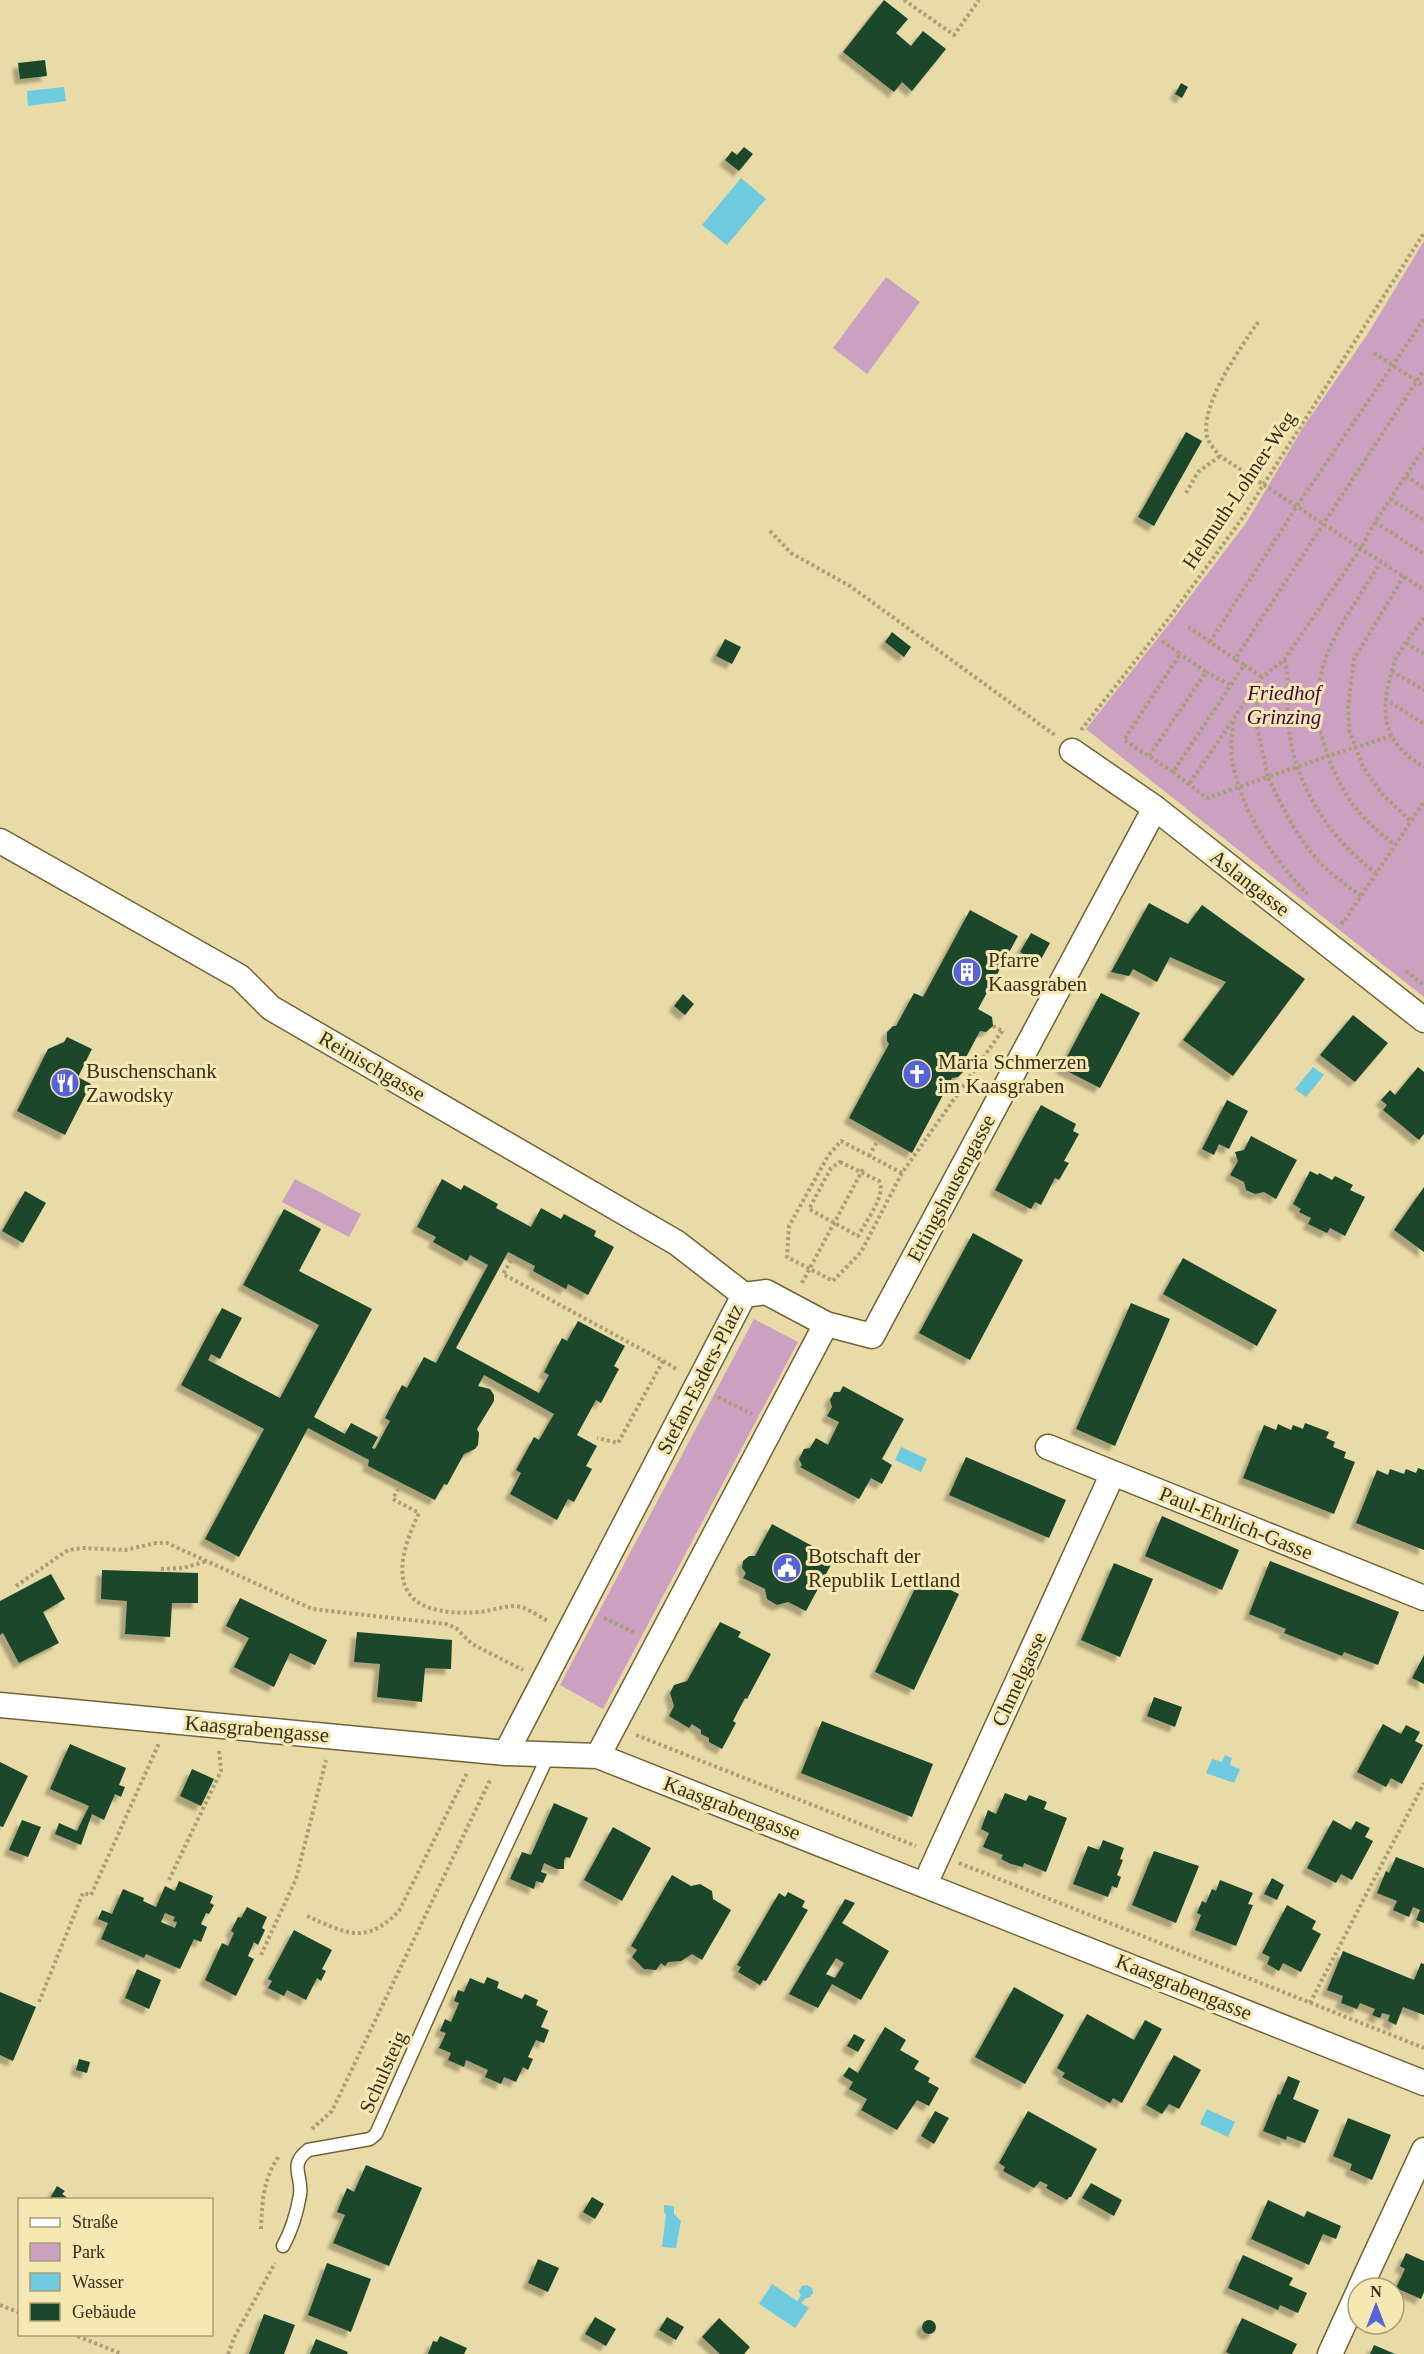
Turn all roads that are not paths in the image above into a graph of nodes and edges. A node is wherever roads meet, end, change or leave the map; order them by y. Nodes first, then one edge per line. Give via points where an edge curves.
1 (1066, 745) road end
2 (1155, 808) junction
3 (0, 841) edge
4 (1424, 1020) edge
5 (744, 1294) junction
6 (826, 1324) junction
7 (1048, 1447) dead end
8 (1113, 1473) junction
9 (1424, 1598) edge
10 (0, 1705) edge
11 (506, 1753) junction
12 (548, 1756) junction
13 (598, 1756) junction
14 (925, 1884) junction
15 (1424, 2083) edge
16 (1424, 2150) edge
17 (283, 2246) road end
18 (1366, 2276) edge
19 (1346, 2319) edge
20 (1330, 2354) edge

1 - 2 street, Aslangasse
2 - 4 street, Aslangasse
2 - 6 street, Ettingshausengasse via 872,1336
3 - 5 street, Reinischgasse via 240,977 271,1008 677,1243
5 - 6 street, Stefan-Esders-Platz via 766,1292
5 - 11 street, Stefan-Esders-Platz via 691,1380
6 - 13 street
7 - 8 street, Paul-Ehrlich-Gasse
8 - 9 street, Paul-Ehrlich-Gasse
8 - 14 street, Chmelgasse
10 - 11 street, Kaasgrabengasse
11 - 12 street, Kaasgrabengasse
12 - 13 street, Kaasgrabengasse
12 - 17 lane, Schulsteig via 376,2134 370,2139 308,2150 300,2156 300,2193 291,2232
13 - 14 street, Kaasgrabengasse
14 - 15 street, Kaasgrabengasse
16 - 18 street
19 - 20 street

